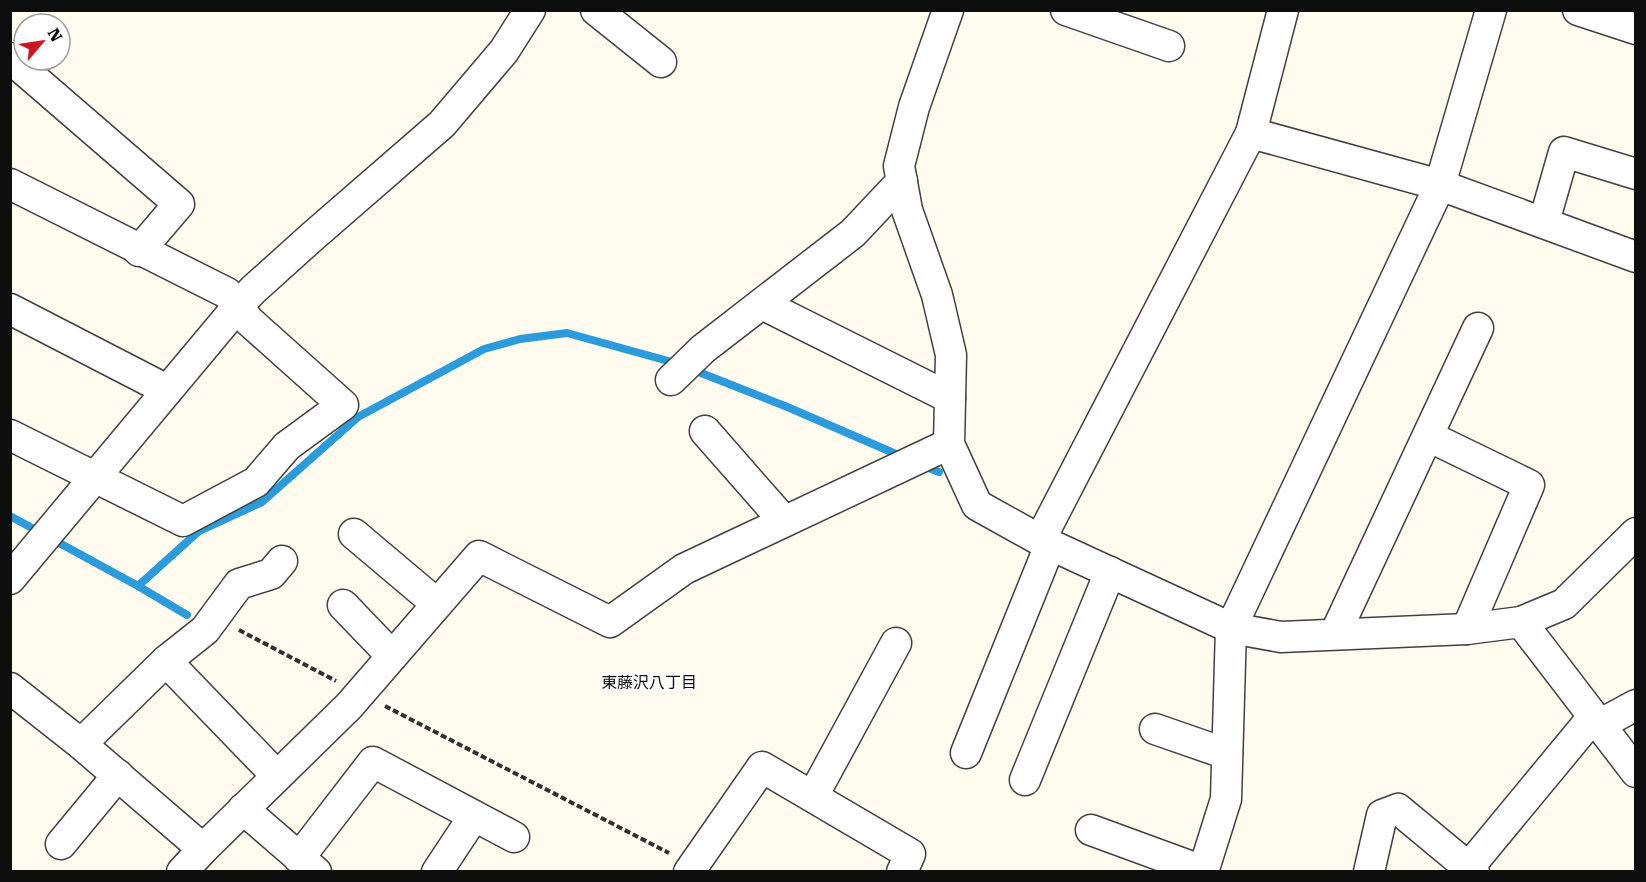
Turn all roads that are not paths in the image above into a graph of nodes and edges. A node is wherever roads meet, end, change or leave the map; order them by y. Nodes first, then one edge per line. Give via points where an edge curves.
1 (530, 10) edge
2 (596, 10) edge
3 (948, 10) edge
4 (1066, 10) edge
5 (1283, 10) edge
6 (1491, 10) edge
7 (1578, 10) edge
8 (1635, 29) edge
9 (1169, 46) dead end
10 (10, 58) edge
11 (661, 62) dead end
12 (1251, 133) junction
13 (1635, 174) edge
14 (902, 181) junction
15 (10, 184) edge
16 (1440, 185) junction
17 (1544, 222) junction
18 (140, 250) junction
19 (1634, 253) edge
20 (762, 304) junction
21 (238, 306) junction
22 (10, 309) edge
23 (1478, 328) dead end
24 (671, 380) dead end
25 (167, 390) junction
26 (950, 398) junction
27 (705, 431) dead end
28 (10, 435) edge
29 (1428, 436) junction
30 (949, 444) junction
31 (95, 477) junction
32 (784, 521) junction
33 (1635, 533) edge
34 (354, 534) dead end
35 (1045, 543) junction
36 (282, 561) dead end
37 (1110, 572) junction
38 (10, 579) edge
39 (437, 604) junction
40 (343, 605) dead end
41 (1521, 622) junction
42 (1231, 628) junction
43 (1467, 629) junction
44 (1335, 634) junction
45 (896, 642) dead end
46 (393, 656) junction
47 (166, 661) junction
48 (10, 688) edge
49 (1635, 705) edge
50 (1596, 721) junction
51 (1155, 729) dead end
52 (81, 744) junction
53 (966, 753) dead end
54 (1227, 754) junction
55 (1635, 772) edge
56 (118, 775) junction
57 (278, 776) junction
58 (1025, 780) dead end
59 (813, 796) junction
60 (243, 809) junction
61 (474, 816) junction
62 (1091, 830) dead end
63 (514, 837) dead end
64 (61, 844) dead end
65 (203, 849) junction
66 (307, 865) edge
67 (691, 868) edge
68 (1472, 869) edge
69 (1203, 871) edge
70 (182, 872) edge
71 (437, 872) edge
72 (902, 872) edge
73 (1369, 872) edge

1 - 21 street via 504,51 442,124
2 - 11 street
3 - 14 street via 914,106 899,166
4 - 9 street
5 - 12 street
6 - 16 street
7 - 8 street
10 - 18 street via 179,204
12 - 16 street
12 - 35 street
13 - 17 street via 1564,152
14 - 20 street via 853,233
14 - 26 street via 907,210 937,295 951,355
15 - 18 street
16 - 17 street
16 - 42 street
17 - 19 street
18 - 21 street via 227,294
20 - 24 street via 703,349
20 - 26 street
21 - 25 street
21 - 31 street via 249,321 343,405 287,447 256,482 183,521
22 - 25 street
23 - 29 street
25 - 31 street
26 - 30 street
27 - 32 street
28 - 31 street
29 - 43 street via 1529,485
29 - 44 street
30 - 32 street
30 - 35 street via 977,505
31 - 38 street
32 - 39 street via 684,569 610,622 479,556
33 - 41 street via 1564,604
34 - 39 street
35 - 37 street
35 - 53 street
36 - 47 street via 271,574 239,584 205,630
37 - 42 street
37 - 58 street
39 - 46 street
40 - 46 street
41 - 43 street
41 - 50 street
42 - 44 street via 1281,637
42 - 54 street
43 - 44 street
45 - 59 street
46 - 57 street
47 - 52 street
47 - 57 street
48 - 52 street
49 - 50 street
50 - 55 street
50 - 68 street
51 - 54 street
52 - 56 street
54 - 69 street via 1226,799
56 - 64 street
56 - 65 street
57 - 60 street
59 - 67 street via 762,767
59 - 72 street via 910,854
60 - 65 street
60 - 66 street
61 - 63 street
61 - 66 street via 373,762
61 - 71 street
62 - 69 street
65 - 70 street
68 - 73 street via 1398,809 1382,815

